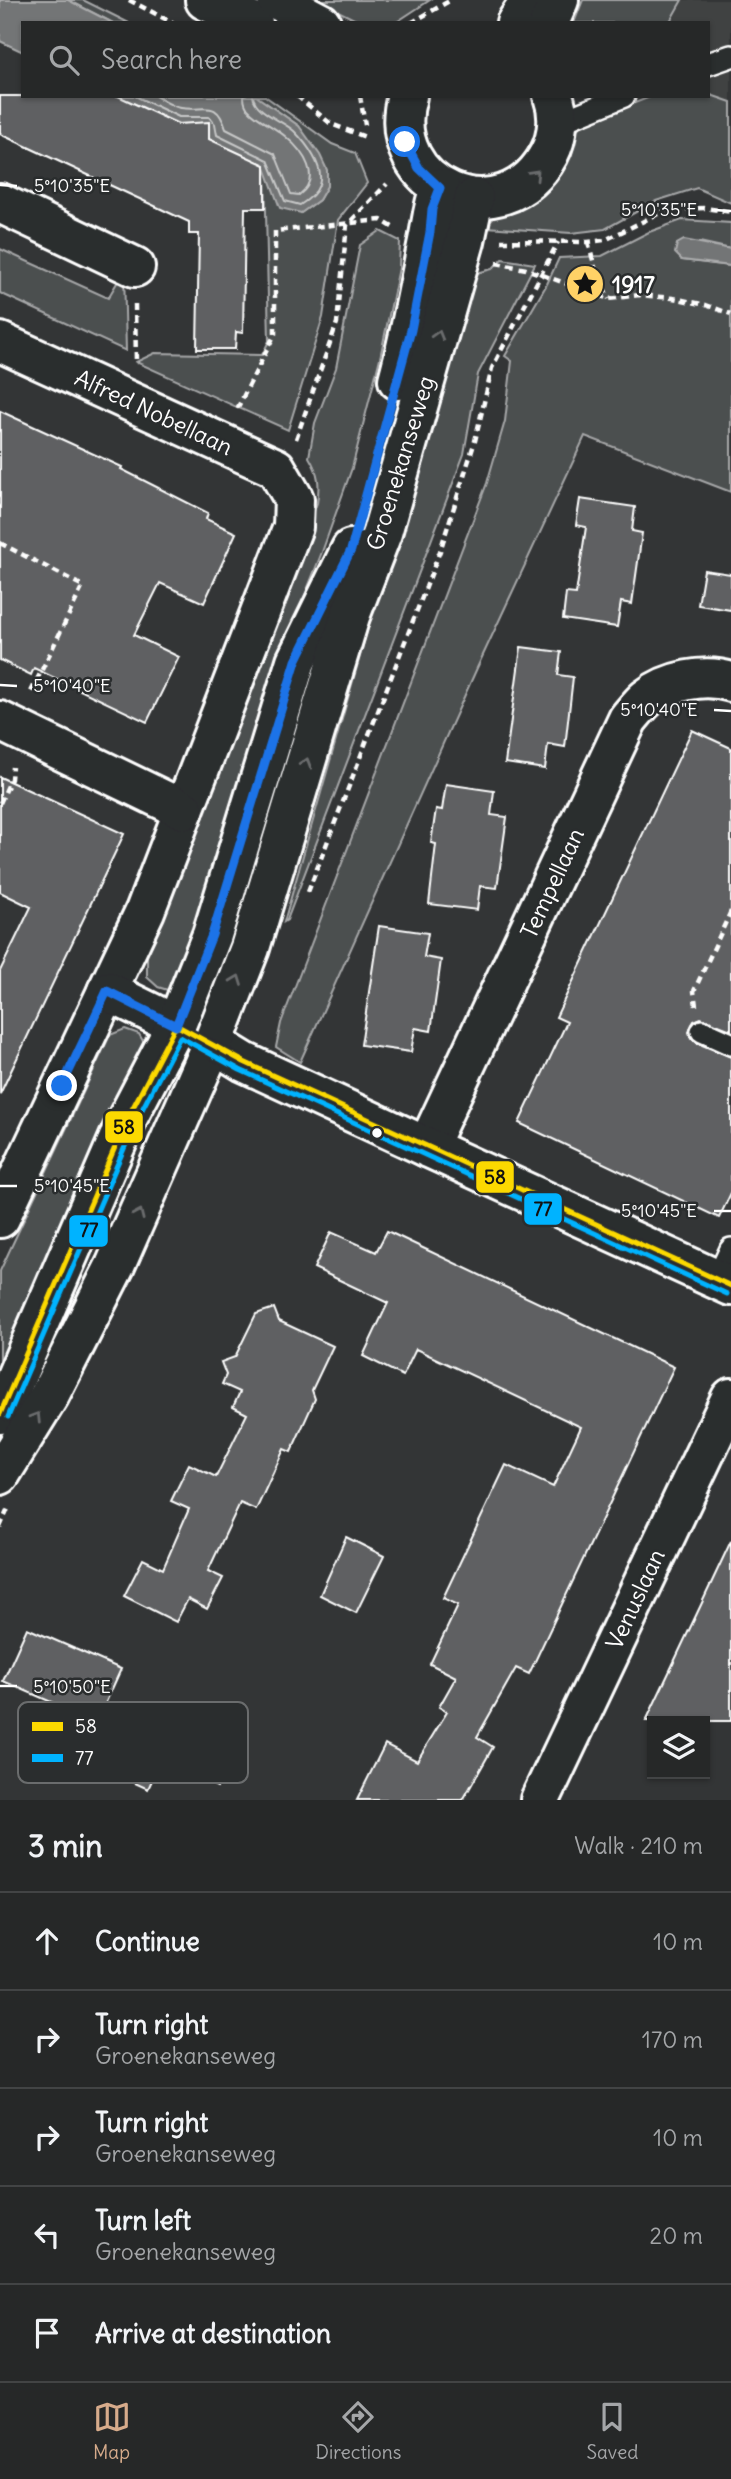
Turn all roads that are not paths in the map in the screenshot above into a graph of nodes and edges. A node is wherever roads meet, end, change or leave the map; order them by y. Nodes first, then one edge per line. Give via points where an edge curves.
1 (205, 0) edge
2 (277, 0) edge
3 (531, 0) edge
4 (559, 0) edge
5 (249, 21) edge
6 (317, 21) edge
7 (517, 21) edge
8 (550, 21) edge
9 (731, 56) edge
10 (710, 63) edge
11 (614, 98) edge
12 (397, 102) edge
13 (555, 110) edge
14 (457, 193) junction
15 (0, 203) edge
16 (443, 254) junction
17 (135, 267) road end
18 (0, 342) edge
19 (729, 681) edge
20 (7, 724) edge
21 (184, 810) junction
22 (107, 991) junction
23 (176, 1026) junction
24 (702, 1031) road end
25 (213, 1043) junction
26 (731, 1044) edge
27 (427, 1147) junction
28 (0, 1218) edge
29 (726, 1271) edge
30 (731, 1398) edge
31 (0, 1415) edge
32 (0, 1475) edge
33 (540, 1800) edge

1 - 5 street
2 - 6 street
3 - 7 street
4 - 8 street
9 - 10 lane
11 - 13 lane
12 - 14 street via 405,142 419,168
14 -> 13 street via 499,197 522,187 541,170 553,148
14 - 16 street, Groenekanseweg
15 - 17 street
16 - 23 street, Groenekanseweg via 420,274 411,330 351,550 296,661 212,935
25 -> 16 street, Groenekanseweg via 250,948 350,615 382,533
18 - 21 street, Alfred Nobellaan via 285,483 293,527
19 - 27 street, Tempellaan via 701,678 670,685 648,697 628,719
20 - 21 street
21 - 22 street via 145,911
22 - 23 street
22 - 28 street
23 - 25 street
23 - 31 street, Groenekanseweg via 128,1117
24 - 26 lane
25 - 27 street via 244,1062
32 -> 25 street, Groenekanseweg via 49,1396 115,1266
27 - 29 street
30 - 33 street, Venuslaan

